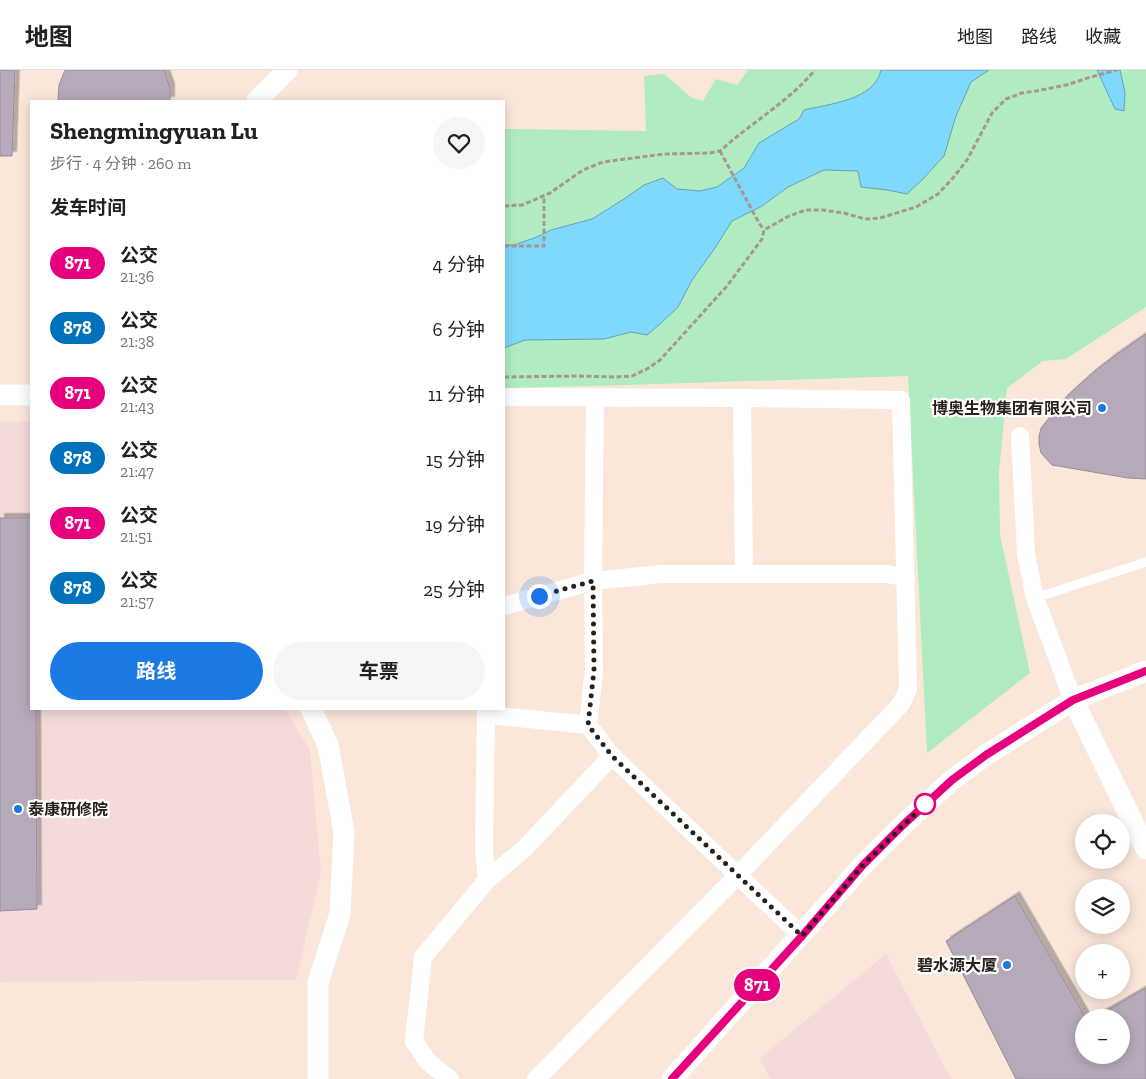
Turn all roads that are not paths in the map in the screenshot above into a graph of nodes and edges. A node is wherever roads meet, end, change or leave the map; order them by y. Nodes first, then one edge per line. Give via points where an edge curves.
1 (287, 70) edge
2 (258, 100) edge
3 (30, 394) edge
4 (0, 395) edge
5 (505, 397) edge
6 (596, 398) junction
7 (742, 398) junction
8 (1020, 436) dead end
9 (1146, 562) edge
10 (744, 574) junction
11 (906, 577) junction
12 (593, 581) junction
13 (1035, 598) junction
14 (505, 606) edge
15 (1146, 671) edge
16 (1073, 700) junction
17 (311, 710) edge
18 (486, 712) edge
19 (588, 725) junction
20 (612, 756) junction
21 (1146, 849) edge
22 (738, 875) junction
23 (487, 880) junction
24 (802, 936) junction
25 (318, 1079) edge
26 (450, 1079) edge
27 (536, 1079) edge
28 (672, 1079) edge

1 - 2 street
3 - 4 street
5 - 6 street
6 - 7 street
6 - 12 street
7 - 10 street
7 - 11 street via 902,400
8 - 13 street via 1026,554
9 - 13 lane
10 - 11 street via 886,574
10 - 12 street via 661,574
11 - 22 street via 908,689 901,704
12 - 14 street
12 - 19 street via 594,670
13 - 16 street
15 - 16 street
16 - 21 street
16 - 24 street via 952,780 863,865
17 - 25 street via 328,745 344,832 340,914 318,983
18 - 19 street
18 - 23 street via 484,851
19 - 20 street
20 - 22 street
20 - 23 street via 524,848
22 - 24 street
22 - 27 street
23 - 26 street via 423,956 414,1041 428,1062
24 - 28 street

